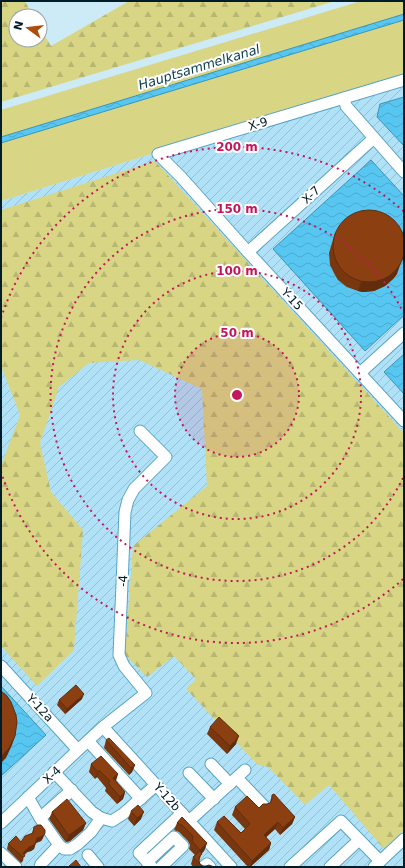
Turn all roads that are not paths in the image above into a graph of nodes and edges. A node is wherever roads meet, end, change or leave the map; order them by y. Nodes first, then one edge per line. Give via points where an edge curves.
1 (404, 80) edge
2 (345, 102) junction
3 (374, 138) junction
4 (404, 172) edge
5 (181, 177) joint
6 (248, 252) junction
7 (404, 333) edge
8 (360, 373) junction
9 (404, 420) edge
10 (140, 431) dead end
11 (1, 666) edge
12 (103, 727) junction
13 (88, 741) junction
14 (78, 750) junction
15 (211, 764) dead end
16 (54, 772) junction
17 (189, 773) dead end
18 (237, 777) junction
19 (156, 785) junction
20 (72, 790) junction
21 (28, 797) junction
22 (141, 799) junction
23 (214, 799) junction
24 (263, 805) edge
25 (185, 817) junction
26 (40, 818) junction
27 (101, 818) junction
28 (1, 823) edge
29 (166, 828) junction
30 (174, 837) junction
31 (404, 839) edge
32 (359, 840) junction
33 (59, 845) junction
34 (1, 854) edge
35 (88, 855) dead end
36 (377, 864) edge
37 (150, 865) edge
38 (16, 867) edge
39 (40, 867) edge
40 (98, 867) edge
41 (161, 867) edge
42 (203, 867) edge
43 (210, 867) edge
44 (231, 867) edge
45 (290, 867) edge
46 (330, 867) edge

1 - 2 street, X-9
2 - 3 street
2 - 5 street, X-9 via 158,154
3 - 4 street
3 - 6 street, X-7
5 - 6 street, Y-15
6 - 8 street, Y-15
7 - 8 street
8 - 9 street, Y-15
10 - 12 street, -4 via 166,457 134,489 125,512 119,655 124,666 146,692
11 - 14 street, Y-12a
12 - 13 street, X-4
12 - 19 street, Y-12b
13 - 14 street, X-4
13 - 22 street
14 - 16 street, X-4
15 - 18 street
16 - 20 street
16 - 21 street, X-4
17 - 23 street
18 - 23 street
18 - 24 street
19 - 22 street
19 - 25 street, Y-12b
20 - 26 street
20 - 27 street
21 - 26 street
21 - 28 street, X-4
22 - 27 street via 112,821
23 - 25 street
25 - 29 street
25 - 44 street, Y-12b
26 - 33 street
27 - 33 street via 91,832 74,847 64,849
29 - 30 street
29 - 37 street via 139,853
30 - 37 street
30 - 41 street via 183,846
31 - 36 street
32 - 36 street
32 - 45 street via 341,821
32 - 46 street
33 - 39 street
34 - 38 street
35 - 40 street
42 - 43 street via 207,864

